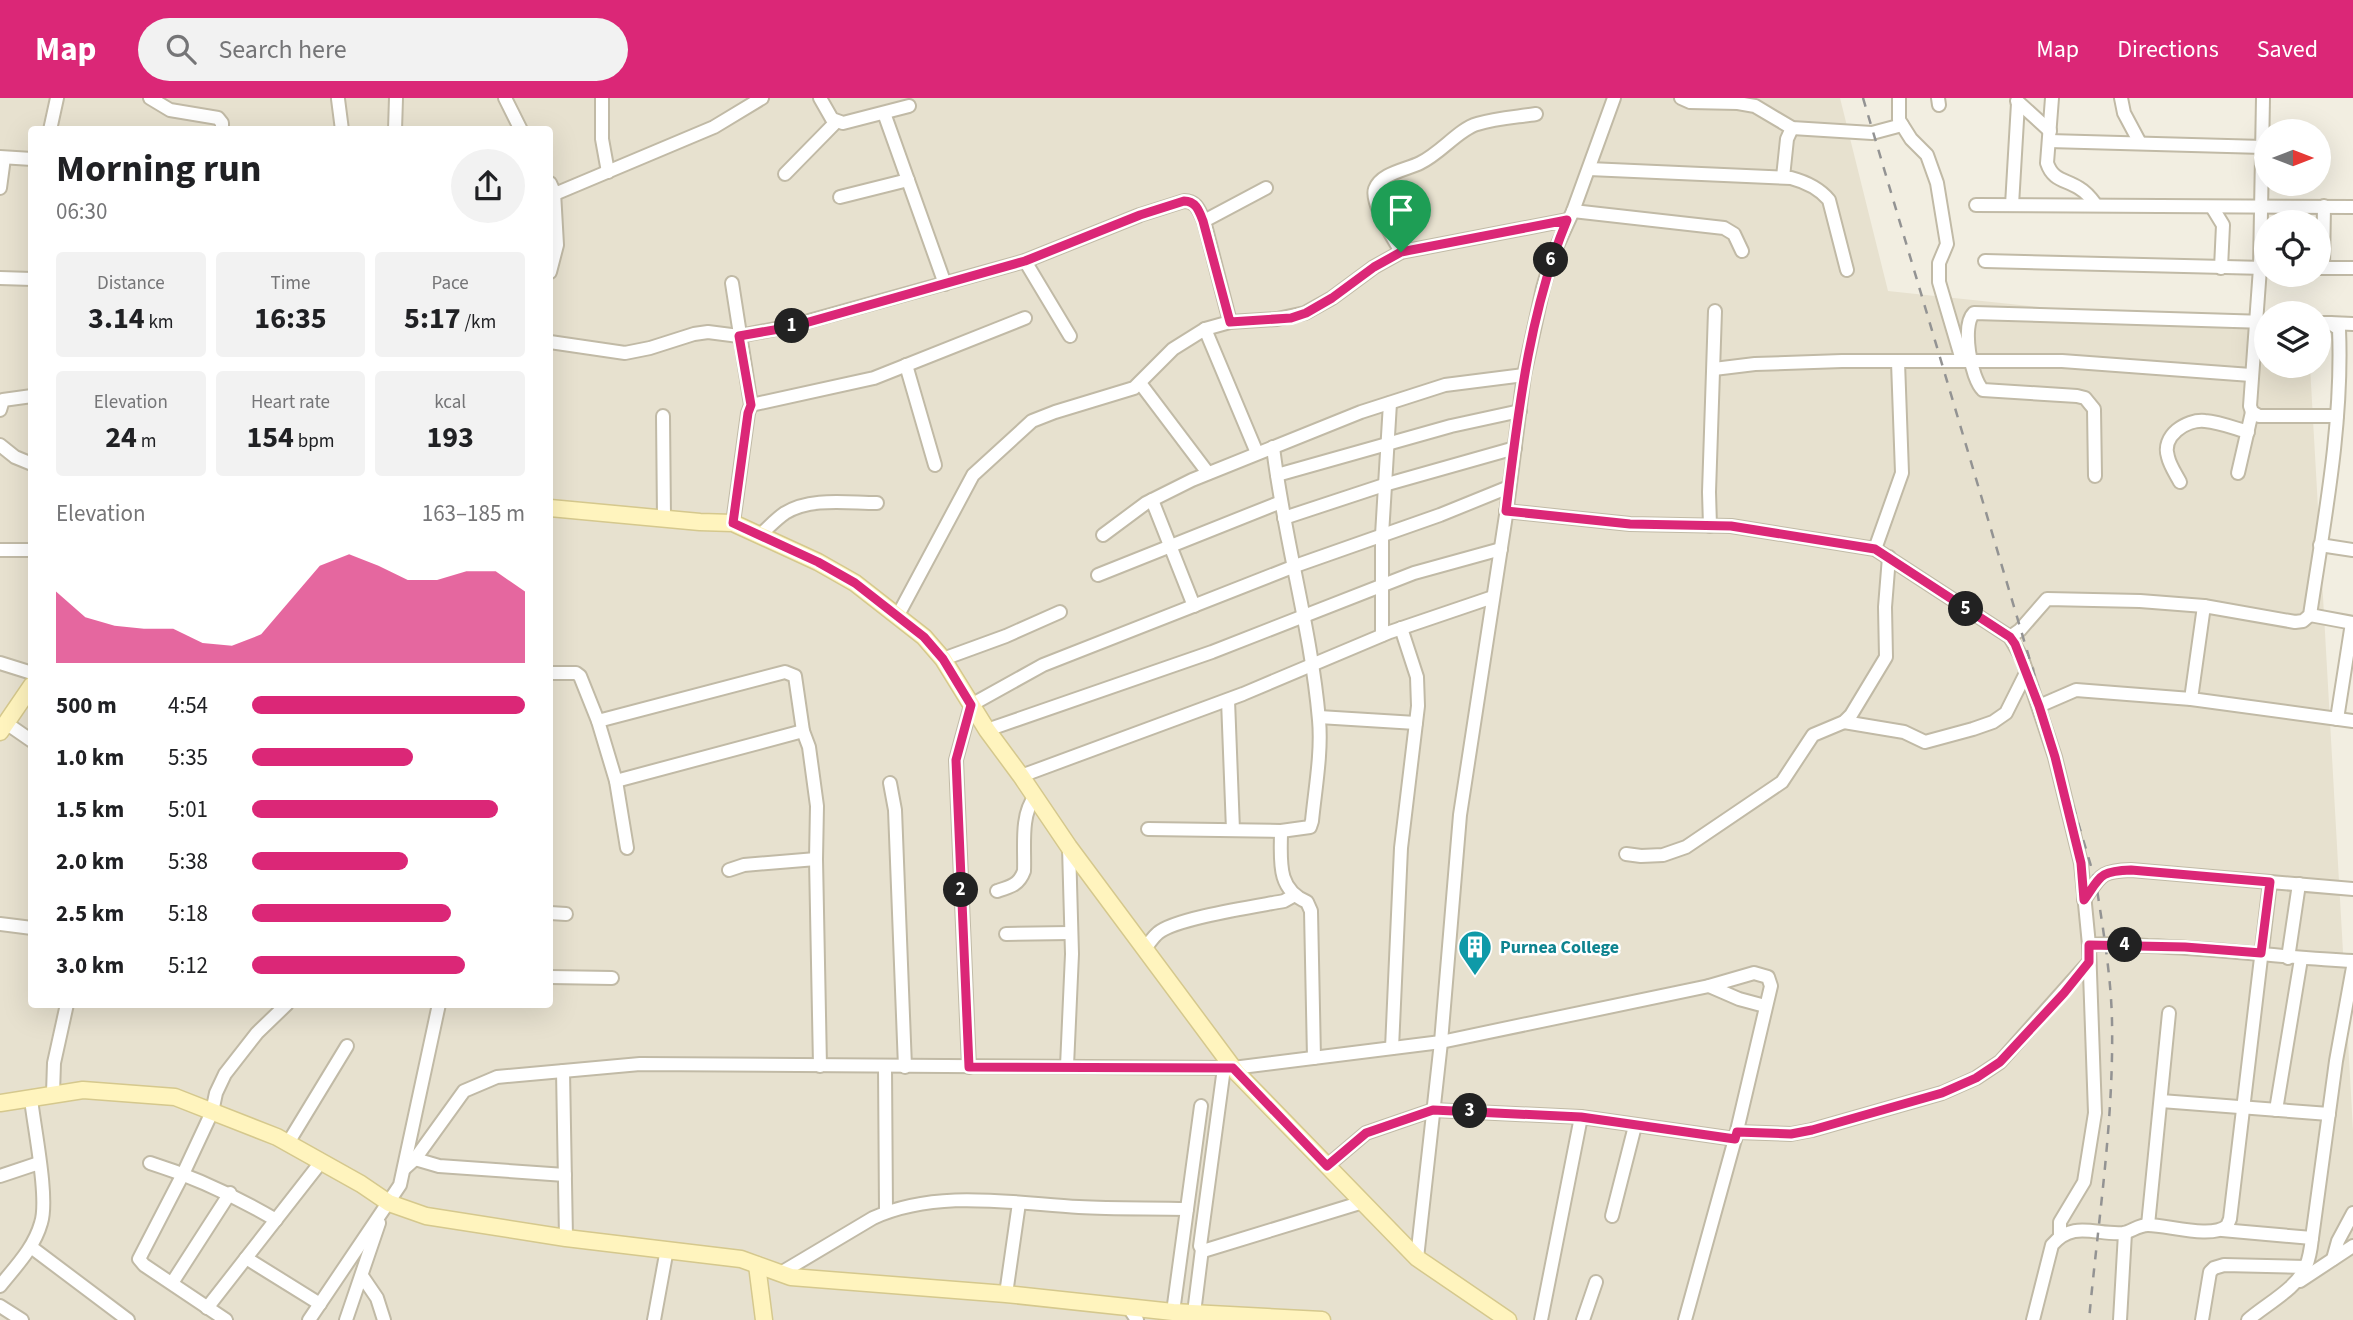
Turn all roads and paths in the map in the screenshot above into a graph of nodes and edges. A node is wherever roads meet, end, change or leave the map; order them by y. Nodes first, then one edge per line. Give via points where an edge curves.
1 (57, 98) edge
2 (150, 98) edge
3 (396, 98) edge
4 (505, 98) edge
5 (602, 98) edge
6 (762, 98) edge
7 (820, 98) edge
8 (1614, 98) edge
9 (1681, 98) edge
10 (1899, 98) edge
11 (2052, 98) edge
12 (2121, 98) edge
13 (2263, 98) edge
14 (338, 99) edge
15 (2017, 101) edge
16 (909, 106) dead end
17 (884, 113) junction
18 (1536, 114) dead end
19 (2263, 119) edge
20 (836, 122) junction
21 (1902, 125) junction
22 (51, 126) edge
23 (222, 126) edge
24 (341, 126) edge
25 (395, 126) edge
26 (519, 126) edge
27 (1792, 128) junction
28 (2050, 136) junction
29 (2140, 143) junction
30 (2254, 146) edge
31 (2, 158) edge
32 (28, 159) edge
33 (1589, 169) junction
34 (608, 172) junction
35 (785, 174) dead end
36 (1783, 177) junction
37 (908, 180) junction
38 (0, 188) edge
39 (1266, 188) dead end
40 (553, 190) edge
41 (2262, 196) edge
42 (839, 197) dead end
43 (1976, 205) dead end
44 (2012, 205) junction
45 (2096, 205) junction
46 (2324, 206) junction
47 (2212, 207) junction
48 (2262, 207) junction
49 (2353, 207) edge
50 (553, 209) edge
51 (2262, 210) edge
52 (2324, 210) edge
53 (1570, 216) junction
54 (1203, 221) junction
55 (1742, 251) dead end
56 (1401, 252) junction
57 (553, 260) edge
58 (1025, 261) junction
59 (1985, 261) dead end
60 (2221, 268) junction
61 (2254, 268) edge
62 (2331, 268) edge
63 (2353, 268) edge
64 (1847, 270) dead end
65 (0, 278) edge
66 (28, 279) edge
67 (732, 283) dead end
68 (946, 285) junction
69 (1715, 311) dead end
70 (1025, 318) dead end
71 (1230, 322) junction
72 (2254, 322) edge
73 (2331, 323) edge
74 (2353, 324) edge
75 (2331, 326) edge
76 (1205, 328) junction
77 (739, 336) junction
78 (1070, 336) dead end
79 (553, 342) edge
80 (1966, 360) junction
81 (2254, 361) edge
82 (1898, 362) junction
83 (906, 365) junction
84 (1714, 369) junction
85 (1524, 375) junction
86 (2251, 375) junction
87 (1140, 383) junction
88 (28, 397) edge
89 (1390, 403) junction
90 (751, 405) junction
91 (0, 410) edge
92 (1520, 411) junction
93 (2252, 412) junction
94 (663, 416) dead end
95 (2337, 416) junction
96 (2248, 432) junction
97 (1386, 444) junction
98 (0, 445) edge
99 (1273, 447) junction
100 (1514, 448) junction
101 (1257, 453) junction
102 (28, 462) edge
103 (935, 465) dead end
104 (1208, 473) junction
105 (2238, 473) dead end
106 (1277, 475) junction
107 (2095, 476) dead end
108 (2180, 482) dead end
109 (1384, 485) junction
110 (1509, 487) junction
111 (1152, 500) junction
112 (1281, 502) junction
113 (877, 503) dead end
114 (553, 508) edge
115 (1506, 511) junction
116 (664, 517) junction
117 (1284, 518) junction
118 (733, 523) junction
119 (1710, 526) junction
120 (1382, 534) junction
121 (760, 535) junction
122 (1103, 535) dead end
123 (2320, 545) junction
124 (1172, 546) junction
125 (1501, 549) junction
126 (1875, 549) junction
127 (0, 550) edge
128 (28, 550) edge
129 (2353, 550) edge
130 (1889, 557) junction
131 (1295, 566) junction
132 (1098, 575) dead end
133 (1383, 585) junction
134 (1493, 597) junction
135 (1194, 606) junction
136 (2204, 606) junction
137 (1060, 612) dead end
138 (2310, 615) junction
139 (1303, 616) junction
140 (897, 617) junction
141 (2353, 623) edge
142 (1401, 628) junction
143 (1382, 635) junction
144 (2010, 637) junction
145 (943, 659) junction
146 (0, 663) edge
147 (1312, 664) junction
148 (2027, 671) junction
149 (28, 672) edge
150 (553, 673) edge
151 (28, 691) edge
152 (2191, 699) junction
153 (1228, 700) junction
154 (971, 705) junction
155 (2039, 706) junction
156 (1319, 717) junction
157 (2337, 719) junction
158 (598, 721) junction
159 (2353, 721) edge
160 (1844, 722) junction
161 (1416, 723) junction
162 (3, 728) edge
163 (987, 730) junction
164 (803, 731) junction
165 (28, 739) edge
166 (1021, 775) junction
167 (616, 781) junction
168 (890, 783) dead end
169 (1035, 797) junction
170 (1148, 829) dead end
171 (1233, 830) junction
172 (1281, 831) junction
173 (1069, 847) junction
174 (627, 848) dead end
175 (1626, 854) dead end
176 (816, 859) junction
177 (729, 870) dead end
178 (2270, 882) junction
179 (2299, 884) junction
180 (2353, 889) edge
181 (997, 891) dead end
182 (1293, 896) junction
183 (2084, 900) junction
184 (553, 913) edge
185 (566, 915) dead end
186 (0, 923) edge
187 (28, 927) edge
188 (1070, 933) junction
189 (1006, 934) dead end
190 (2089, 945) junction
191 (1144, 949) junction
192 (2261, 953) junction
193 (2295, 958) junction
194 (2353, 961) edge
195 (2089, 962) junction
196 (2353, 967) edge
197 (553, 977) edge
198 (612, 978) dead end
199 (1709, 986) junction
200 (1765, 1006) junction
201 (66, 1008) edge
202 (283, 1008) edge
203 (438, 1008) edge
204 (2169, 1013) dead end
205 (1441, 1042) junction
206 (347, 1046) dead end
207 (1392, 1048) junction
208 (1314, 1058) junction
209 (820, 1066) junction
210 (1066, 1066) junction
211 (885, 1067) junction
212 (905, 1067) junction
213 (969, 1067) junction
214 (1228, 1068) junction
215 (564, 1071) junction
216 (53, 1093) junction
217 (31, 1100) junction
218 (2161, 1101) junction
219 (0, 1103) edge
220 (1201, 1105) dead end
221 (2242, 1107) junction
222 (1433, 1110) junction
223 (2276, 1110) junction
224 (212, 1112) junction
225 (2329, 1114) junction
226 (1581, 1117) junction
227 (1635, 1126) junction
228 (1736, 1135) junction
229 (288, 1143) junction
230 (321, 1162) junction
231 (39, 1163) junction
232 (150, 1163) dead end
233 (410, 1163) junction
234 (1327, 1166) junction
235 (183, 1174) junction
236 (565, 1175) junction
237 (0, 1176) edge
238 (230, 1193) junction
239 (1363, 1202) junction
240 (1019, 1203) junction
241 (385, 1208) junction
242 (1187, 1209) junction
243 (886, 1212) junction
244 (2353, 1213) edge
245 (1612, 1216) dead end
246 (276, 1220) junction
247 (2148, 1225) junction
248 (2222, 1230) junction
249 (2125, 1233) junction
250 (2060, 1236) junction
251 (566, 1238) junction
252 (2312, 1238) junction
253 (2353, 1246) edge
254 (31, 1247) junction
255 (667, 1248) junction
256 (1202, 1249) junction
257 (246, 1258) junction
258 (1417, 1258) junction
259 (2333, 1259) junction
260 (757, 1265) junction
261 (2306, 1267) junction
262 (785, 1275) junction
263 (362, 1276) junction
264 (1596, 1282) dead end
265 (172, 1283) junction
266 (0, 1286) edge
267 (2285, 1291) junction
268 (1006, 1294) junction
269 (763, 1299) junction
270 (320, 1304) junction
271 (0, 1306) edge
272 (207, 1308) junction
273 (1173, 1312) junction
274 (1194, 1313) junction
275 (1133, 1314) edge
276 (1498, 1318) edge
277 (22, 1320) edge
278 (128, 1320) edge
279 (226, 1320) edge
280 (309, 1320) edge
281 (346, 1320) edge
282 (384, 1320) edge
283 (654, 1320) edge
284 (764, 1320) edge
285 (1322, 1320) edge
286 (1541, 1320) edge
287 (1583, 1320) edge
288 (1685, 1320) edge
289 (2033, 1320) edge
290 (2120, 1320) edge
291 (2202, 1320) edge
292 (2248, 1320) edge

1 - 22 street
2 - 23 street via 170,110 218,118
3 - 25 street
4 - 26 street
5 - 34 street
6 - 34 street via 714,127
7 - 20 street
8 - 33 street
9 - 27 street via 1755,106
10 - 21 street
11 - 28 street
12 - 29 street
13 - 19 street
14 - 24 street
15 - 28 street
15 - 44 street
16 - 17 street
17 - 20 street
17 - 37 street
18 - 56 street via 1468,127 1422,162 1383,179 1373,199
20 - 35 street
21 - 27 street via 1872,133
21 - 80 street via 1927,155 1937,183 1947,244 1939,263 1939,282
27 - 36 street
28 - 29 street
28 - 45 street via 2047,163 2052,175 2077,186
29 - 30 street
31 - 32 street
31 - 38 street
33 - 36 street
33 - 53 street
34 - 40 street
36 - 64 street via 1803,181 1829,200
37 - 42 street
37 - 68 street
39 - 54 street
41 - 48 street
43 - 44 street
44 - 45 street
45 - 47 street
46 - 48 street
46 - 49 street
46 - 52 street
47 - 48 street
47 - 60 street via 2223,225
48 - 51 street
50 - 57 street via 557,244
53 - 55 street via 1724,228 1734,234
53 - 56 street
53 - 85 street via 1543,288
54 - 58 street via 1196,206 1184,201
54 - 71 street
56 - 71 street via 1306,313
58 - 68 street
58 - 78 street
59 - 60 street
60 - 61 street
62 - 63 street
65 - 66 street
67 - 77 street
68 - 77 street via 791,327
69 - 84 street
70 - 83 street
71 - 76 street
72 - 80 street via 1974,313 1967,329
73 - 74 street
75 - 95 street via 2339,329
76 - 87 street via 1173,349
76 - 101 street
77 - 79 street via 694,334 625,353
77 - 90 street
80 - 82 street
80 - 86 street via 2062,361
80 - 107 street via 1983,390 2077,396 2090,402 2094,409
81 - 86 street
82 - 84 street
82 - 126 street via 1902,473
83 - 90 street via 874,378
83 - 103 street
84 - 119 street
85 - 89 street via 1445,386
85 - 92 street
86 - 93 street
87 - 104 street
87 - 140 street via 1032,421 973,475
88 - 91 street via 3,400
89 - 97 street
89 - 99 street
90 - 118 street
92 - 97 street
92 - 100 street
93 - 95 street via 2259,416
93 - 96 street
94 - 116 street
95 - 123 street
96 - 105 street
96 - 108 street via 2205,421 2184,424 2170,438 2167,449
97 - 106 street
97 - 109 street
98 - 102 street
99 - 101 street
99 - 106 street
100 - 109 street
100 - 110 street
101 - 104 street
104 - 111 street
106 - 112 street
109 - 117 street
109 - 120 street
110 - 115 street
110 - 120 street
111 - 122 street
111 - 124 street
112 - 117 street
112 - 124 street
113 - 121 street via 805,505 785,513
114 - 116 street
115 - 119 street via 1630,524
115 - 125 street
116 - 118 street
117 - 131 street
118 - 121 street
119 - 126 street
120 - 131 street
120 - 133 street
121 - 140 street via 855,583
123 - 129 street
123 - 138 street
124 - 132 street
124 - 135 street
125 - 133 street
125 - 134 street
126 - 130 street
127 - 128 street
130 - 144 street
130 - 160 street via 1886,657
131 - 135 street
131 - 139 street
133 - 139 street
133 - 143 street
134 - 142 street
134 - 205 street via 1460,815
135 - 154 street via 1043,665
136 - 138 street via 2295,622
136 - 144 street via 2047,599
136 - 152 street
137 - 145 street
138 - 141 street
139 - 147 street
139 - 163 street via 1212,653
140 - 145 street
141 - 157 street
142 - 143 street
142 - 161 street via 1417,677
143 - 147 street
144 - 148 street
145 - 154 street
146 - 149 street
147 - 153 street
147 - 156 street
148 - 155 street
148 - 160 street via 2006,713 1973,729 1925,741 1904,732
150 - 158 street via 580,676
151 - 162 street
152 - 155 street via 2076,690
152 - 157 street
153 - 166 street
153 - 171 street
154 - 163 street
154 - 213 street via 956,760
155 - 183 street via 2081,863
156 - 161 street
156 - 172 street via 1312,821 1310,827
157 - 159 street
158 - 164 street via 785,672 795,676
158 - 167 street
160 - 175 street via 1813,735 1788,777 1686,847 1663,855
161 - 207 street via 1401,848
162 - 165 street
163 - 166 street
164 - 167 street
164 - 176 street via 817,806
166 - 169 street
167 - 174 street
168 - 212 street via 895,810
169 - 173 street
169 - 181 street via 1027,816 1021,880
170 - 171 street
171 - 172 street
172 - 182 street via 1281,868
173 - 188 street
173 - 191 street
176 - 177 street
176 - 209 street
178 - 179 street
178 - 183 street via 2110,870
178 - 192 street
179 - 180 street
179 - 193 street
182 - 191 street via 1168,927
182 - 208 street via 1307,902 1311,911
183 - 190 street
184 - 185 street
186 - 187 street
188 - 189 street
188 - 210 street
190 - 192 street
190 - 195 street
191 - 214 street
192 - 193 street
192 - 221 street
193 - 194 street
193 - 223 street
195 - 228 street via 2000,1062 1976,1078 1942,1093 1812,1130
195 - 250 street via 2094,1124 2084,1182 2060,1222
196 - 225 street
197 - 198 street
199 - 200 street
199 - 200 street via 1754,973 1768,978 1771,986
199 - 205 street
200 - 228 street
201 - 216 street via 54,1063
202 - 224 street via 225,1074
203 - 233 street
204 - 218 street
205 - 207 street
205 - 222 street
206 - 229 street
207 - 208 street
208 - 214 street
209 - 211 street
209 - 215 street via 640,1063
210 - 213 street
210 - 214 street
211 - 212 street
211 - 243 street
212 - 213 street
214 - 234 street
214 - 256 street
215 - 233 street via 497,1077 464,1091
215 - 236 street
216 - 217 street
216 - 224 street via 83,1090 175,1097
217 - 219 street
217 - 231 street
218 - 221 street
218 - 247 street
220 - 242 street
221 - 223 street
221 - 248 street via 2230,1219
222 - 226 street
222 - 234 street via 1366,1133
222 - 258 street
223 - 225 street
224 - 229 street
224 - 235 street
225 - 252 street
226 - 227 street
226 - 286 street
227 - 228 street
227 - 245 street
228 - 288 street
229 - 230 street
230 - 241 street
230 - 246 street
231 - 237 street
231 - 254 street via 43,1221
232 - 235 street
233 - 236 street
233 - 241 street
234 - 239 street
235 - 238 street
235 - 265 street via 139,1259
236 - 251 street
238 - 246 street
238 - 265 street
239 - 256 street
239 - 258 street
240 - 242 street
240 - 243 street via 954,1199
240 - 268 street
241 - 251 street
241 - 263 street
241 - 270 street
242 - 273 street
243 - 262 street
244 - 259 street
246 - 257 street
247 - 248 street
247 - 249 street
248 - 252 street
249 - 250 street via 2070,1230
249 - 290 street
250 - 289 street via 2052,1245
251 - 255 street
252 - 261 street
253 - 259 street
254 - 266 street
254 - 278 street
255 - 260 street
255 - 283 street
256 - 274 street
257 - 270 street
257 - 272 street
258 - 276 street
259 - 267 street
260 - 262 street
260 - 269 street
261 - 267 street
261 - 291 street via 2214,1268
262 - 268 street
262 - 269 street
263 - 281 street
263 - 282 street via 377,1298
264 - 287 street
265 - 272 street
267 - 292 street
268 - 275 street
269 - 284 street
270 - 280 street
271 - 277 street
272 - 279 street
273 - 274 street
273 - 275 street
274 - 285 street

